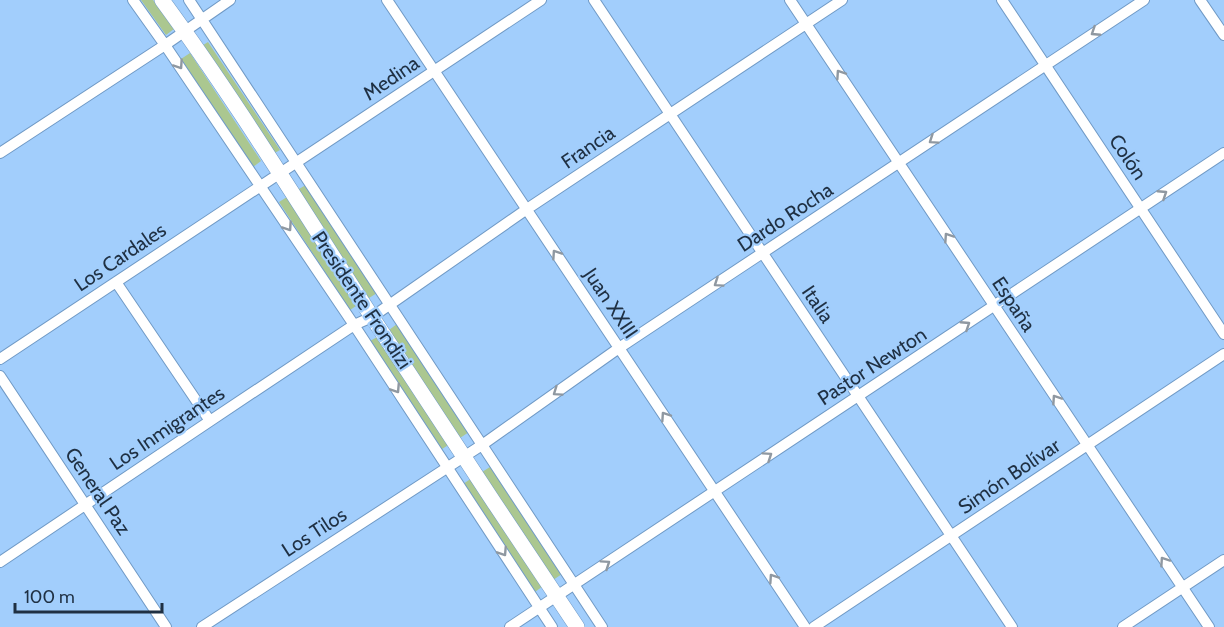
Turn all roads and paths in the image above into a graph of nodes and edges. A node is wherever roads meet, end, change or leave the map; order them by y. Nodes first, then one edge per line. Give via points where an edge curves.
1 (133, 0) edge
2 (162, 0) edge
3 (189, 0) edge
4 (230, 0) edge
5 (387, 0) edge
6 (541, 0) edge
7 (594, 0) edge
8 (790, 0) edge
9 (842, 0) edge
10 (1002, 0) edge
11 (1144, 0) edge
12 (1200, 0) edge
13 (202, 19) junction
14 (806, 24) junction
15 (184, 31) junction
16 (1224, 35) edge
17 (165, 45) junction
18 (1045, 65) junction
19 (434, 71) junction
20 (670, 114) junction
21 (0, 153) edge
22 (1224, 153) edge
23 (296, 162) junction
24 (899, 163) junction
25 (280, 173) junction
26 (261, 186) junction
27 (1140, 208) junction
28 (527, 209) junction
29 (763, 253) junction
30 (116, 282) junction
31 (390, 304) junction
32 (994, 306) junction
33 (372, 317) junction
34 (354, 325) junction
35 (1224, 334) edge
36 (619, 348) junction
37 (1224, 354) edge
38 (0, 359) edge
39 (0, 376) edge
40 (858, 396) junction
41 (210, 421) junction
42 (482, 445) junction
43 (1088, 446) junction
44 (463, 456) junction
45 (447, 467) junction
46 (715, 491) junction
47 (85, 505) junction
48 (951, 536) junction
49 (1224, 560) edge
50 (0, 562) edge
51 (574, 585) junction
52 (1182, 588) junction
53 (557, 597) junction
54 (540, 608) junction
55 (166, 627) edge
56 (202, 627) edge
57 (510, 627) edge
58 (552, 627) edge
59 (577, 627) edge
60 (602, 627) edge
61 (805, 627) edge
62 (814, 627) edge
63 (1012, 627) edge
64 (1123, 627) edge
65 (1209, 627) edge

1 - 17 street, Presidente Frondizi
2 - 15 main road, Presidente Frondizi
3 - 13 street, Presidente Frondizi
4 - 13 street
5 - 19 street, Juan XXIII
6 - 19 street, Medina
7 - 20 street, Italia
8 - 14 street, España
9 - 14 street, Francia
10 - 18 street, Colón
11 -> 18 street, Dardo Rocha
12 - 16 street
13 - 15 street
13 - 23 street, Presidente Frondizi
14 - 20 street, Francia
24 -> 14 street, España
15 - 17 street
15 - 25 main road, Presidente Frondizi
17 - 21 street
17 -> 26 street, Presidente Frondizi
18 -> 24 street, Dardo Rocha
18 - 27 street, Colón
19 - 23 street, Medina
19 - 28 street, Juan XXIII
20 - 28 street, Francia
20 - 29 street, Italia
27 -> 22 street, Pastor Newton
23 - 25 street, Medina
23 - 31 street, Presidente Frondizi
24 - 29 street, Dardo Rocha
32 -> 24 street, España
25 - 26 street, Medina
25 - 33 main road, Presidente Frondizi
26 - 30 street, Los Cardales
26 -> 34 street, Presidente Frondizi
27 - 32 street, Pastor Newton
27 - 35 street, Colón
28 - 31 street, Francia
36 -> 28 street, Juan XXIII
29 -> 36 street, Dardo Rocha
29 - 40 street, Italia
30 - 38 street, Los Cardales
30 - 41 street
31 - 33 street, Francia
31 - 42 street, Presidente Frondizi
40 -> 32 street, Pastor Newton
43 -> 32 street, España
33 - 34 street, Francia
33 - 44 main road, Presidente Frondizi
34 - 41 street, Los Inmigrantes
34 -> 45 street, Presidente Frondizi
36 -> 42 street, Dardo Rocha
46 -> 36 street, Juan XXIII
37 - 43 street, Simón Bolívar
39 - 47 street, General Paz
46 -> 40 street, Pastor Newton
40 - 48 street, Italia
41 - 47 street, Los Inmigrantes
42 - 44 street, Dardo Rocha
42 - 51 street, Presidente Frondizi
43 - 48 street, Simón Bolívar
52 -> 43 street, España
44 - 45 street, Dardo Rocha
44 - 53 main road, Presidente Frondizi
45 -> 54 street, Presidente Frondizi
45 - 56 street, Los Tilos
51 -> 46 street, Pastor Newton
61 -> 46 street, Juan XXIII
47 - 50 street, Los Inmigrantes
47 - 55 street, General Paz
48 - 62 street, Simón Bolívar
48 - 63 street, Italia
49 - 52 street
51 - 53 street, Pastor Newton
51 - 60 street, Presidente Frondizi
52 - 64 street
52 - 65 street, España
53 - 54 street, Pastor Newton
53 - 59 main road, Presidente Frondizi
54 - 57 street, Pastor Newton
54 - 58 street, Presidente Frondizi

